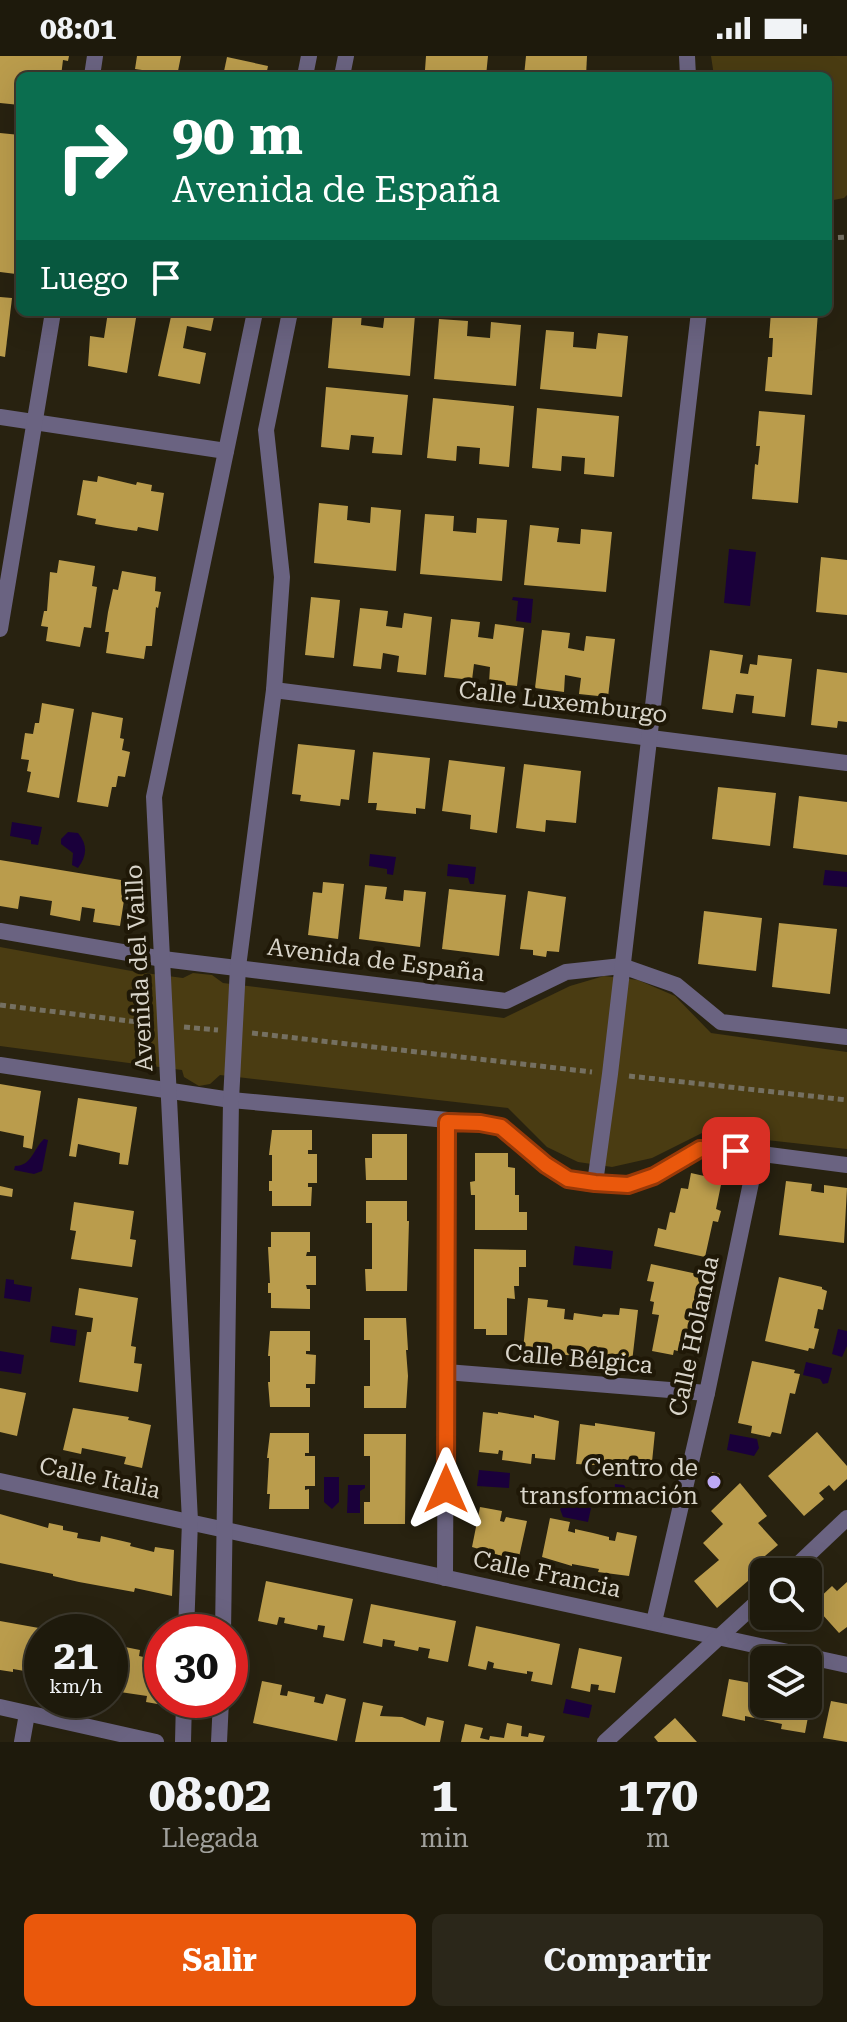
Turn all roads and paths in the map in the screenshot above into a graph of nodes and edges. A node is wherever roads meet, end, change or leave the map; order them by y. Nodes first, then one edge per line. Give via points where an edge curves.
1 (52, 316) edge
2 (254, 316) edge
3 (289, 316) edge
4 (699, 316) edge
5 (0, 417) edge
6 (34, 423) junction
7 (226, 451) junction
8 (0, 629) edge
9 (274, 690) junction
10 (649, 738) junction
11 (847, 763) edge
12 (0, 931) edge
13 (163, 959) junction
14 (622, 966) junction
15 (238, 967) junction
16 (0, 1005) edge
17 (166, 1026) junction
18 (235, 1031) junction
19 (847, 1037) edge
20 (0, 1065) edge
21 (610, 1074) junction
22 (170, 1089) junction
23 (231, 1100) junction
24 (847, 1100) edge
25 (447, 1122) junction
26 (757, 1154) junction
27 (847, 1165) edge
28 (595, 1183) junction
29 (446, 1372) junction
30 (707, 1393) junction
31 (0, 1481) edge
32 (847, 1518) edge
33 (190, 1521) junction
34 (226, 1531) junction
35 (805, 1558) edge
36 (445, 1578) junction
37 (750, 1609) edge
38 (187, 1614) edge
39 (224, 1614) edge
40 (654, 1622) junction
41 (721, 1636) junction
42 (847, 1665) edge
43 (0, 1707) edge
44 (24, 1713) edge
45 (26, 1718) edge
46 (45, 1718) edge
47 (184, 1718) edge
48 (220, 1718) edge
49 (22, 1742) edge
50 (156, 1742) edge
51 (183, 1742) edge
52 (219, 1742) edge
53 (605, 1742) edge

1 - 6 street
2 - 7 street, Avenida del Vaillo
3 - 9 street via 266,430 282,577
4 - 10 street
5 - 6 street
6 - 7 street
6 - 8 street
7 - 13 street, Avenida del Vaillo via 154,797
9 - 10 street, Calle Luxemburgo
9 - 15 street
10 - 11 street, Calle Luxemburgo
10 - 14 street
12 - 13 street, Avenida de España
13 - 15 street, Avenida de España
13 - 17 street, Avenida del Vaillo
14 - 15 street, Avenida de España via 566,972 506,1001
14 - 19 street, Avenida de España via 676,985 721,1022
14 - 21 street
15 - 18 street
16 - 17 path
17 - 18 path
17 - 22 street, Avenida del Vaillo
18 - 21 path
18 - 23 street
20 - 22 street
21 - 24 path
21 - 28 street
22 - 23 street
22 - 33 street, Avenida del Vaillo
23 - 25 street
23 - 34 street
25 - 28 street via 501,1127 568,1179
25 - 29 street
26 - 27 street
26 - 28 street via 700,1149 628,1185
26 - 30 street, Calle Holanda
29 - 30 street, Calle Bélgica
29 - 36 street
30 - 40 street, Calle Holanda
31 - 33 street, Calle Italia
32 - 35 street
33 - 34 street, Calle Francia
33 - 38 street, Avenida del Vaillo
34 - 36 street, Calle Francia
34 - 39 street
36 - 40 street, Calle Francia
37 - 41 street
40 - 41 street, Calle Francia
41 - 42 street, Calle Francia
41 - 53 street
43 - 44 street
45 - 49 street
46 - 50 street
47 - 51 street
48 - 52 street

